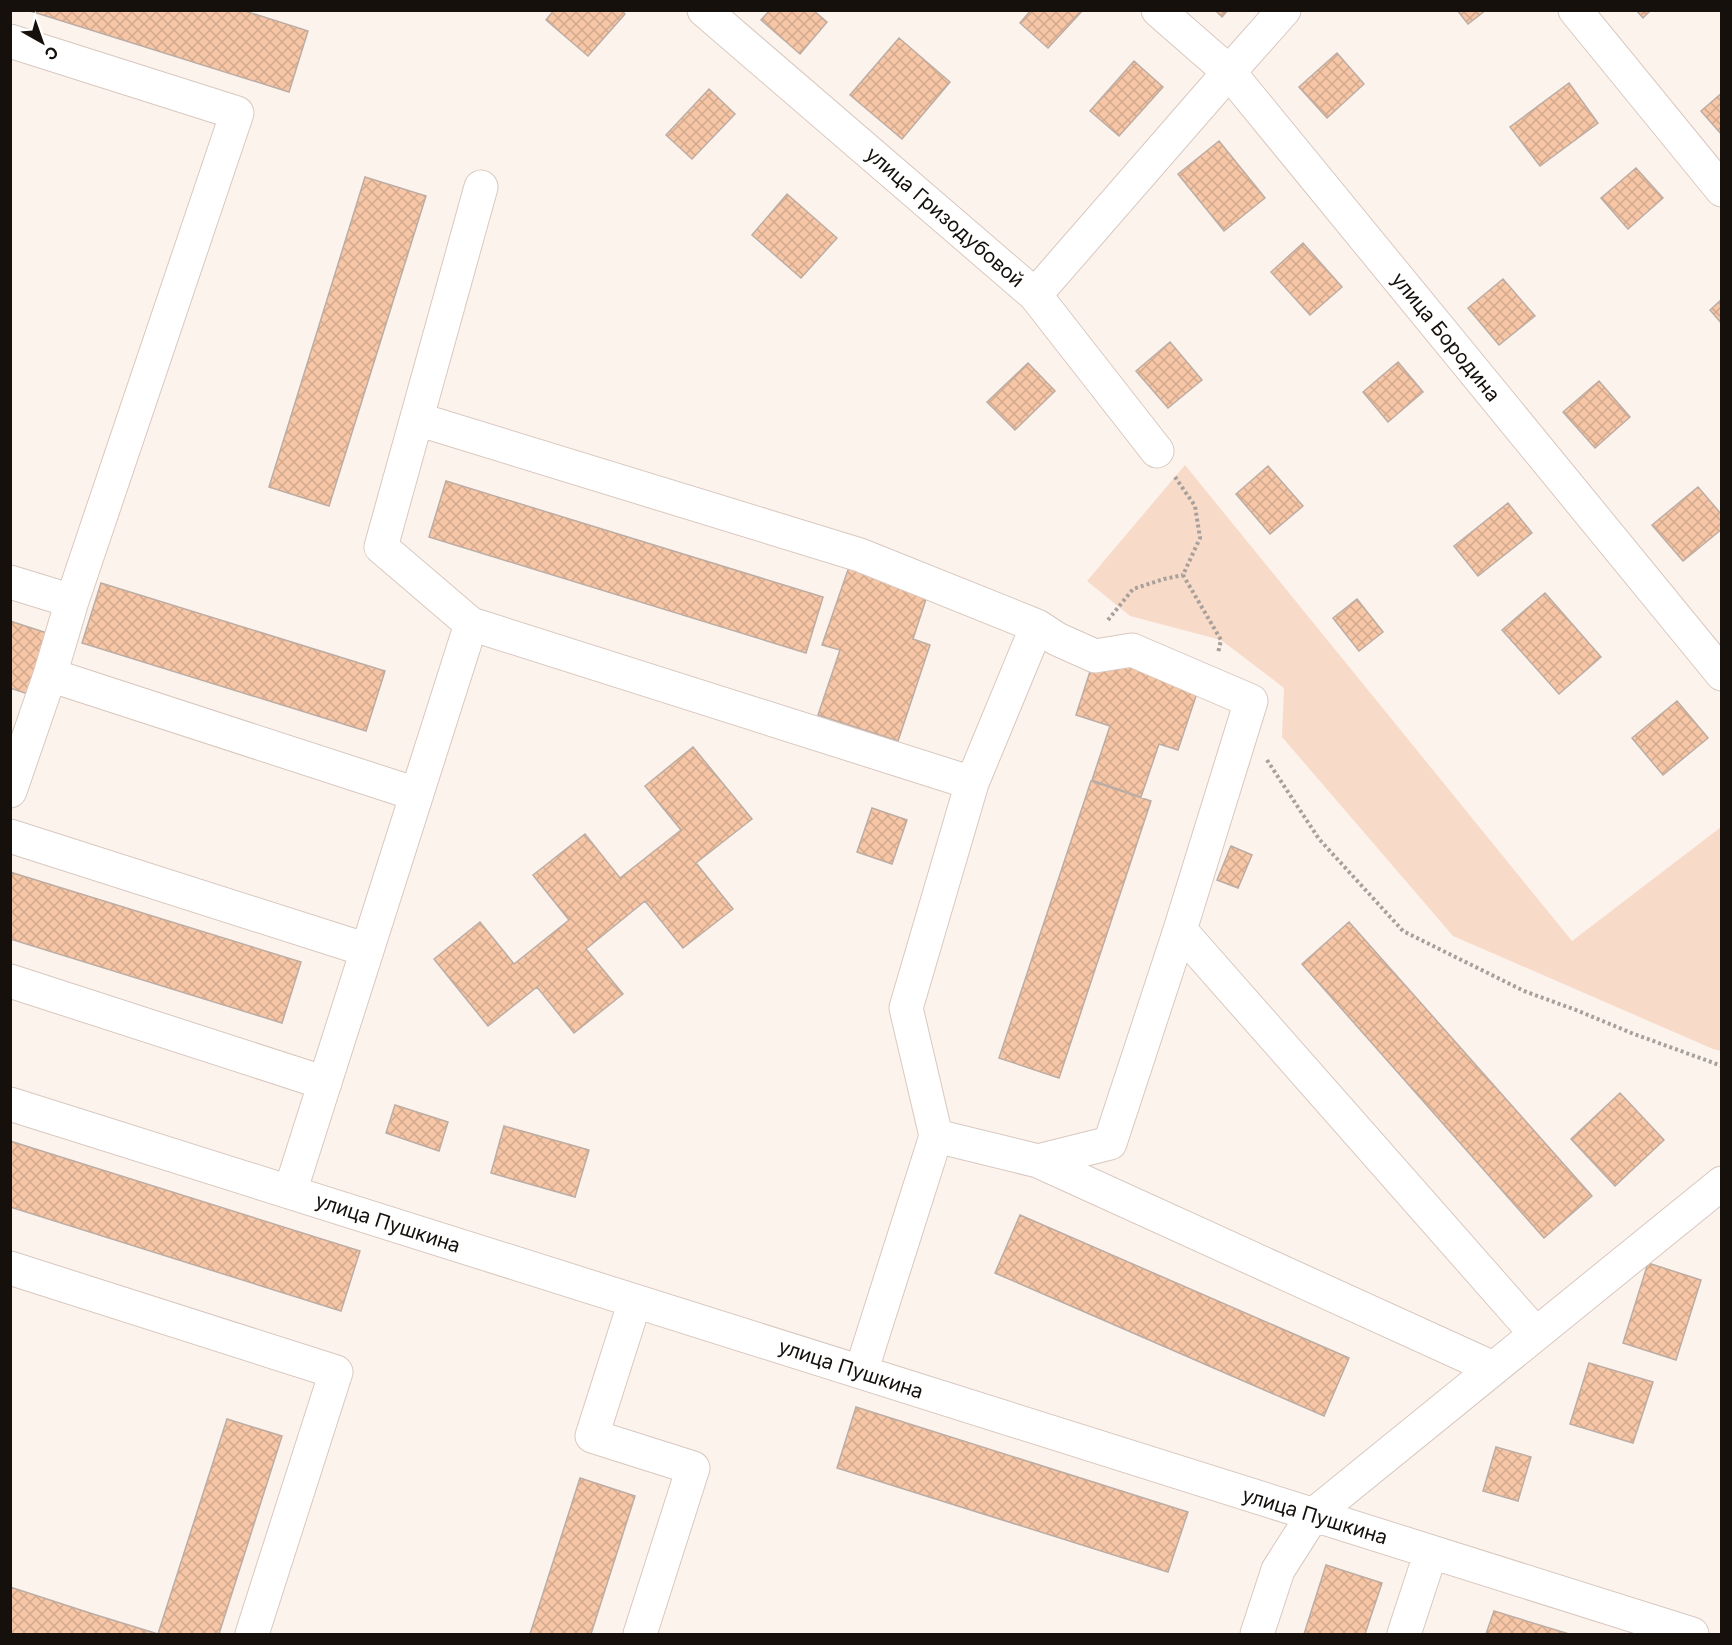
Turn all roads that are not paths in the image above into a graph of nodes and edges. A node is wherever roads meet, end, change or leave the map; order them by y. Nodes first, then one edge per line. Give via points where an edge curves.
1 (704, 10) edge
2 (1158, 10) edge
3 (1284, 10) edge
4 (1575, 10) edge
5 (10, 41) edge
6 (1229, 72) junction
7 (481, 187) dead end
8 (1722, 190) edge
9 (1035, 295) junction
10 (417, 419) junction
11 (1157, 451) road end
12 (10, 582) edge
13 (72, 601) junction
14 (471, 624) junction
15 (1037, 626) junction
16 (1722, 674) edge
17 (50, 675) junction
18 (20, 730) edge
19 (972, 783) junction
20 (10, 791) edge
21 (416, 794) junction
22 (10, 836) edge
23 (1180, 930) junction
24 (367, 950) junction
25 (10, 981) edge
26 (325, 1083) junction
27 (10, 1104) edge
28 (936, 1136) junction
29 (1038, 1161) junction
30 (1722, 1182) edge
31 (290, 1192) junction
32 (10, 1268) edge
33 (635, 1301) junction
34 (1536, 1334) junction
35 (1493, 1368) junction
36 (861, 1372) junction
37 (1313, 1515) junction
38 (1431, 1552) junction
39 (252, 1635) edge
40 (640, 1635) edge
41 (1257, 1635) edge
42 (1404, 1635) edge
43 (1692, 1635) edge

1 - 9 street, улица Гризодубовой
2 - 6 street, улица Бородина
3 - 6 street
4 - 8 street
5 - 13 street via 237,113
6 - 9 street
6 - 16 street, улица Бородина
7 - 10 street
9 - 11 street, улица Гризодубовой
10 - 14 street via 381,547
10 - 15 street via 860,555
12 - 13 street
13 - 17 street
14 - 19 street
14 - 21 street
15 - 19 street
15 - 23 street via 1095,656 1132,650 1251,701
17 - 18 street
17 - 21 street
18 - 20 street
19 - 28 street via 906,1008
21 - 24 street
22 - 24 street
23 - 29 street via 1110,1143
23 - 34 street
24 - 26 street
25 - 26 street
26 - 31 street
27 - 31 street, улица Пушкина
28 - 29 street
28 - 36 street
29 - 35 street
30 - 34 street
31 - 33 street, улица Пушкина
32 - 39 street via 336,1372
33 - 36 street, улица Пушкина
33 - 40 street via 592,1436 693,1468
34 - 35 street
35 - 37 street
36 - 37 street, улица Пушкина
37 - 38 street, улица Пушкина
37 - 41 street via 1278,1570
38 - 42 street
38 - 43 street, улица Пушкина

